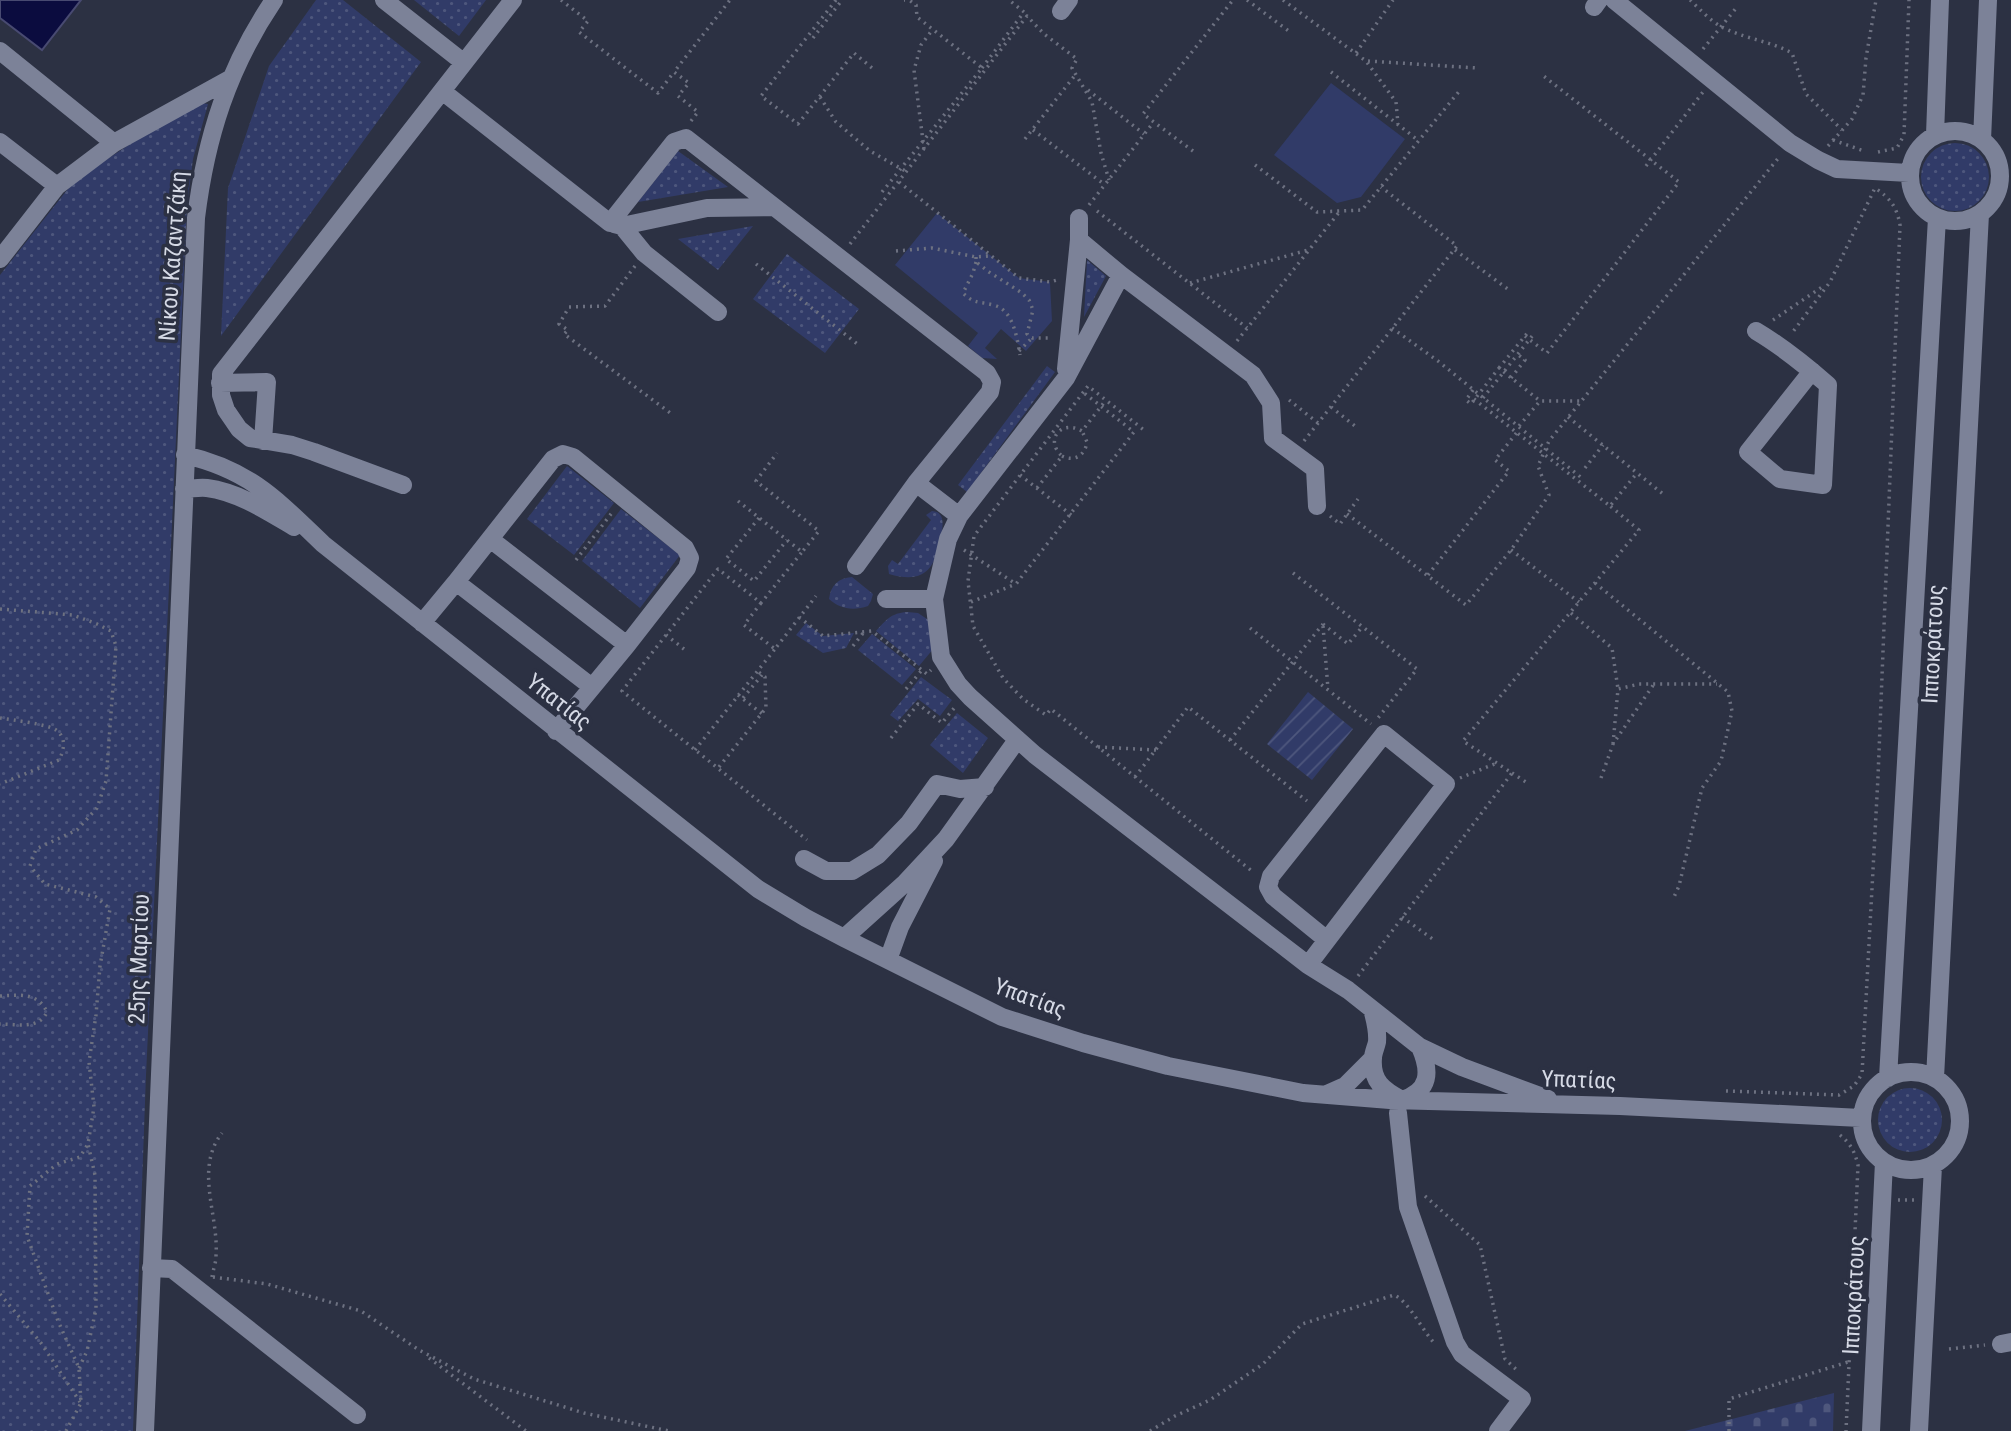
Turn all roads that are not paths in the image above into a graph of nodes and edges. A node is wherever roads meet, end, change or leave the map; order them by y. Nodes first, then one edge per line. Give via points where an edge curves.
1 (274, 0) edge
2 (384, 0) edge
3 (513, 0) edge
4 (1615, 0) edge
5 (1940, 0) edge
6 (1988, 0) edge
7 (0, 51) edge
8 (463, 62) junction
9 (230, 79) junction
10 (442, 91) junction
11 (1935, 135) junction
12 (1982, 140) junction
13 (0, 142) edge
14 (114, 143) junction
15 (1909, 173) junction
16 (2005, 182) edge
17 (57, 186) junction
18 (774, 207) junction
19 (1084, 211) road end
20 (1980, 214) junction
21 (1937, 218) junction
22 (616, 225) junction
23 (1079, 240) junction
24 (0, 259) edge
25 (1121, 275) junction
26 (718, 312) dead end
27 (1756, 331) road end
28 (1812, 371) junction
29 (1066, 378) junction
30 (220, 383) junction
31 (263, 441) junction
32 (185, 455) junction
33 (916, 483) junction
34 (403, 485) dead end
35 (184, 489) junction
36 (1317, 506) dead end
37 (959, 516) junction
38 (490, 539) junction
39 (323, 544) junction
40 (856, 566) dead end
41 (456, 582) junction
42 (933, 598) junction
43 (886, 599) dead end
44 (422, 623) junction
45 (627, 645) junction
46 (593, 687) junction
47 (556, 731) junction
48 (1017, 740) junction
49 (985, 787) junction
50 (946, 839) junction
51 (809, 852) road end
52 (844, 939) junction
53 (1327, 940) junction
54 (888, 960) junction
55 (1308, 965) junction
56 (1372, 1009) junction
57 (1420, 1047) junction
58 (1373, 1058) junction
59 (1888, 1078) junction
60 (1935, 1078) junction
61 (1327, 1094) junction
62 (1563, 1104) junction
63 (1400, 1107) junction
64 (1861, 1118) junction
65 (1884, 1163) junction
66 (1933, 1166) junction
67 (151, 1268) junction
68 (357, 1415) dead end
69 (145, 1431) edge
70 (1498, 1431) edge
71 (1871, 1431) edge
72 (1919, 1431) edge

1 - 9 street, Νίκου Καζαντζάκη
2 - 8 street
3 - 8 street
4 - 15 street via 1790,143 1818,160 1837,169
5 - 11 street
6 - 12 street
7 - 14 street
8 - 10 street
9 - 14 street
9 - 32 street, Νίκου Καζαντζάκη via 207,151 196,218
10 - 22 street
10 - 30 street via 221,374
11 - 12 street via 1959,131
11 - 15 street via 1917,151
12 - 16 street via 1992,150
13 - 17 street
14 - 17 street
15 - 21 street via 1916,200
16 - 20 street
17 - 24 street
18 - 22 street via 707,208
18 - 22 street via 686,138 674,142
18 - 33 street via 987,373 992,382 990,392
19 - 23 street
20 - 21 street via 1959,221
20 - 60 street, Ιπποκράτους
21 - 59 street, Ιπποκράτους
22 - 26 street
23 - 25 street
23 - 29 street
25 - 29 street
25 - 36 street via 1252,375 1271,403 1273,438 1315,469
27 - 28 street
28 - 28 street via 1828,386 1823,485 1780,479 1748,452
29 - 37 street
30 - 31 street via 226,410 239,429
30 - 31 street via 267,382
31 - 34 street via 292,445
32 - 35 street, Νίκου Καζαντζάκη
32 - 39 street, Υπατίας via 240,474 279,502
33 - 37 street
33 - 40 street
35 - 39 street, Υπατίας via 205,488 238,497
35 - 67 street, 25ης Μαρτίου
37 - 42 street via 948,539
38 - 41 street
38 - 45 street
38 - 45 street via 553,459 563,454 573,457 685,548 690,558
39 - 44 street, Υπατίας
41 - 44 street
41 - 46 street
42 - 43 street
42 - 48 street via 941,657 958,684
44 - 47 street, Υπατίας
45 - 46 street
46 - 47 street
47 - 52 street, Υπατίας via 758,889
48 - 49 street
48 - 55 street
49 - 50 street
49 - 51 street via 960,789 937,784 878,855 852,871 826,870
50 - 52 street
50 - 54 street
52 - 54 street, Υπατίας
53 - 53 street via 1446,784 1378,729 1322,813 1271,876 1268,887 1273,897
53 - 55 street
54 - 61 street, Υπατίας via 1002,1017 1083,1043 1168,1066
55 - 56 street via 1352,984
56 - 57 street
56 - 58 street via 1377,1026
57 - 62 street
57 - 63 street via 1427,1075 1422,1088
58 - 61 street via 1345,1086
58 - 63 street via 1374,1077
59 - 60 street via 1912,1072
59 - 64 street via 1869,1094
60 - 66 street via 1952,1095 1959,1116 1953,1146
61 - 63 street, Υπατίας
62 - 63 street, Υπατίας
62 - 64 street, Υπατίας
63 - 70 street via 1408,1207 1455,1342 1462,1354 1522,1399
64 - 65 street via 1870,1149
65 - 66 street via 1904,1169
65 - 71 street, Ιπποκράτους
66 - 72 street
67 - 68 street via 172,1269
67 - 69 street, 25ης Μαρτίου

